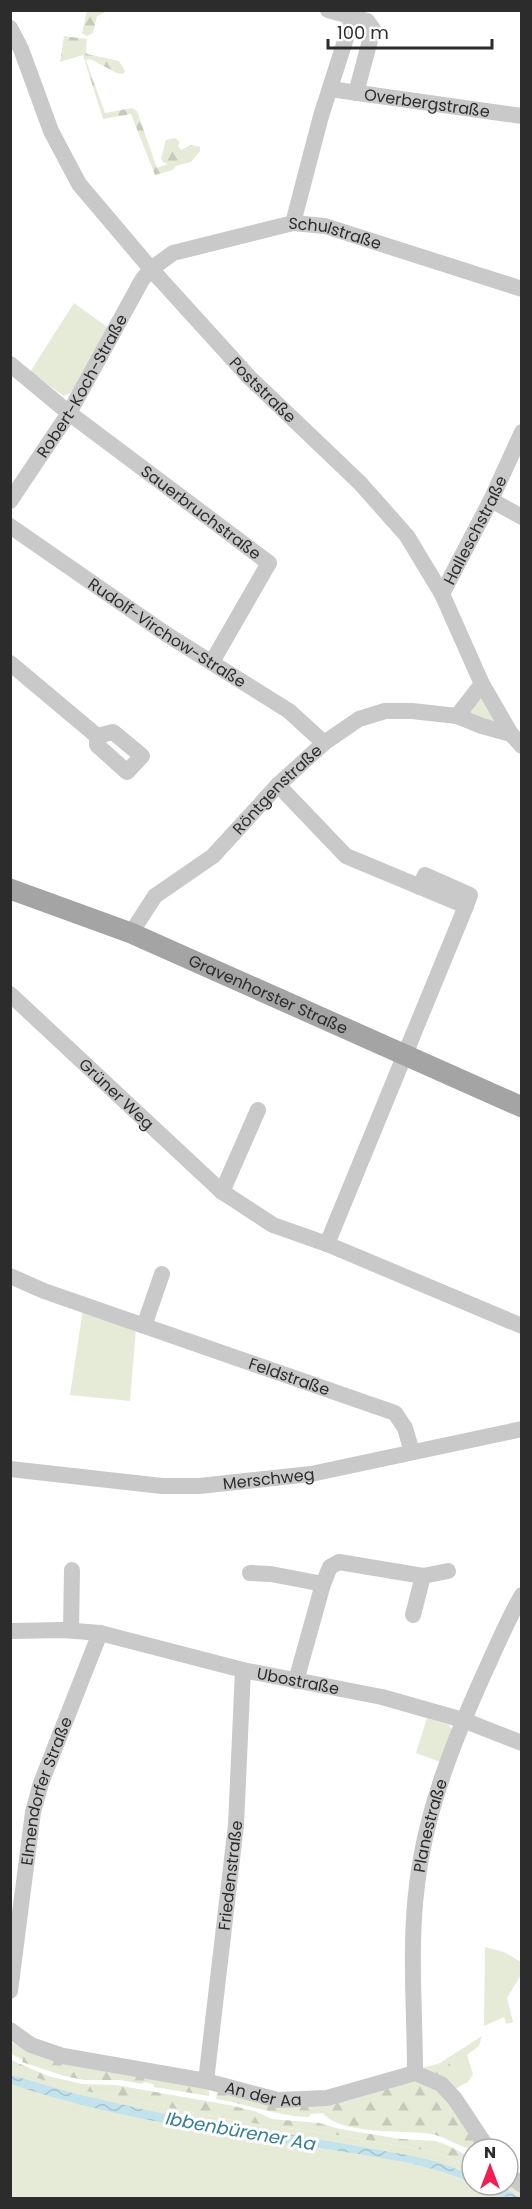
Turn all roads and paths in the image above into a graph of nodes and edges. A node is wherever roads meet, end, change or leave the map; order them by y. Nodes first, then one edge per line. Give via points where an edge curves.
1 (328, 10) edge
2 (354, 14) edge
3 (10, 28) edge
4 (330, 89) junction
5 (356, 93) junction
6 (522, 116) edge
7 (293, 223) junction
8 (151, 269) junction
9 (522, 289) edge
10 (10, 364) edge
11 (69, 413) junction
12 (522, 432) edge
13 (491, 500) junction
14 (10, 501) edge
15 (522, 517) edge
16 (10, 526) edge
17 (442, 594) junction
18 (212, 662) junction
19 (10, 663) edge
20 (482, 684) junction
21 (457, 716) junction
22 (97, 736) dead end
23 (516, 740) edge
24 (324, 743) junction
25 (278, 785) junction
26 (10, 889) edge
27 (131, 933) junction
28 (10, 994) edge
29 (403, 1055) junction
30 (522, 1107) edge
31 (258, 1110) dead end
32 (222, 1192) junction
33 (327, 1244) junction
34 (162, 1274) dead end
35 (10, 1276) edge
36 (144, 1326) junction
37 (522, 1326) edge
38 (522, 1429) edge
39 (412, 1452) junction
40 (10, 1469) edge
41 (72, 1570) dead end
42 (448, 1571) dead end
43 (250, 1573) dead end
44 (423, 1576) junction
45 (323, 1584) junction
46 (522, 1594) edge
47 (413, 1615) dead end
48 (71, 1630) junction
49 (10, 1631) edge
50 (100, 1633) junction
51 (243, 1670) junction
52 (296, 1681) junction
53 (463, 1720) junction
54 (522, 1743) edge
55 (10, 1990) edge
56 (10, 2030) edge
57 (415, 2073) junction
58 (206, 2080) junction
59 (480, 2137) edge

1 - 2 street
2 - 4 street
2 - 5 street via 373,29
3 - 8 street, Poststraße via 51,131 79,184
4 - 5 street, Overbergstraße
4 - 7 street
5 - 6 street, Overbergstraße
7 - 8 street, Schulstraße via 172,254
7 - 9 street, Schulstraße via 331,227
8 - 11 street, Robert-Koch-Straße
8 - 17 street, Poststraße via 249,377 360,483 407,536
10 - 11 street
11 - 14 street, Robert-Koch-Straße
11 - 18 street, Sauerbruchstraße via 269,563
12 - 13 street, Halleschstraße
13 - 15 street
13 - 17 street, Halleschstraße
16 - 18 street, Rudolf-Virchow-Straße
17 - 20 street, Poststraße
18 - 24 street, Rudolf-Virchow-Straße via 289,711
19 - 22 street
20 - 21 street
20 - 23 street, Poststraße
21 - 23 street, Röntgenstraße
21 - 24 street, Röntgenstraße via 385,711 359,719
24 - 25 street, Röntgenstraße
25 - 27 street, Röntgenstraße via 213,856 155,896
25 - 29 street via 346,856 466,906
26 - 27 main road, Gravenhorster Straße
27 - 29 main road, Gravenhorster Straße
28 - 32 street, Grüner Weg
29 - 30 main road, Gravenhorster Straße
29 - 33 street
31 - 32 street
32 - 33 street, Grüner Weg via 273,1225
33 - 37 street, Grüner Weg
34 - 36 street
35 - 36 street, Feldstraße
36 - 39 street, Feldstraße via 395,1413 405,1428
38 - 39 street, Merschweg
39 - 40 street, Merschweg via 311,1474 199,1486 162,1486
41 - 48 street
42 - 44 street
43 - 45 street
44 - 45 street via 339,1562 330,1567
44 - 47 street
45 - 52 street
46 - 53 street, Planestraße
48 - 49 street, Ubostraße
48 - 50 street, Ubostraße
50 - 51 street, Ubostraße
50 - 55 street, Elmendorfer Straße via 38,1792
51 - 52 street, Ubostraße
51 - 58 street, Friedenstraße via 236,1825
52 - 53 street, Ubostraße via 382,1697
53 - 54 street, Ubostraße
53 - 57 street, Planestraße via 440,1784 417,1885
56 - 58 street, An der Aa via 31,2045 63,2056
57 - 58 street, An der Aa via 327,2098 287,2100
57 - 59 street via 441,2084

